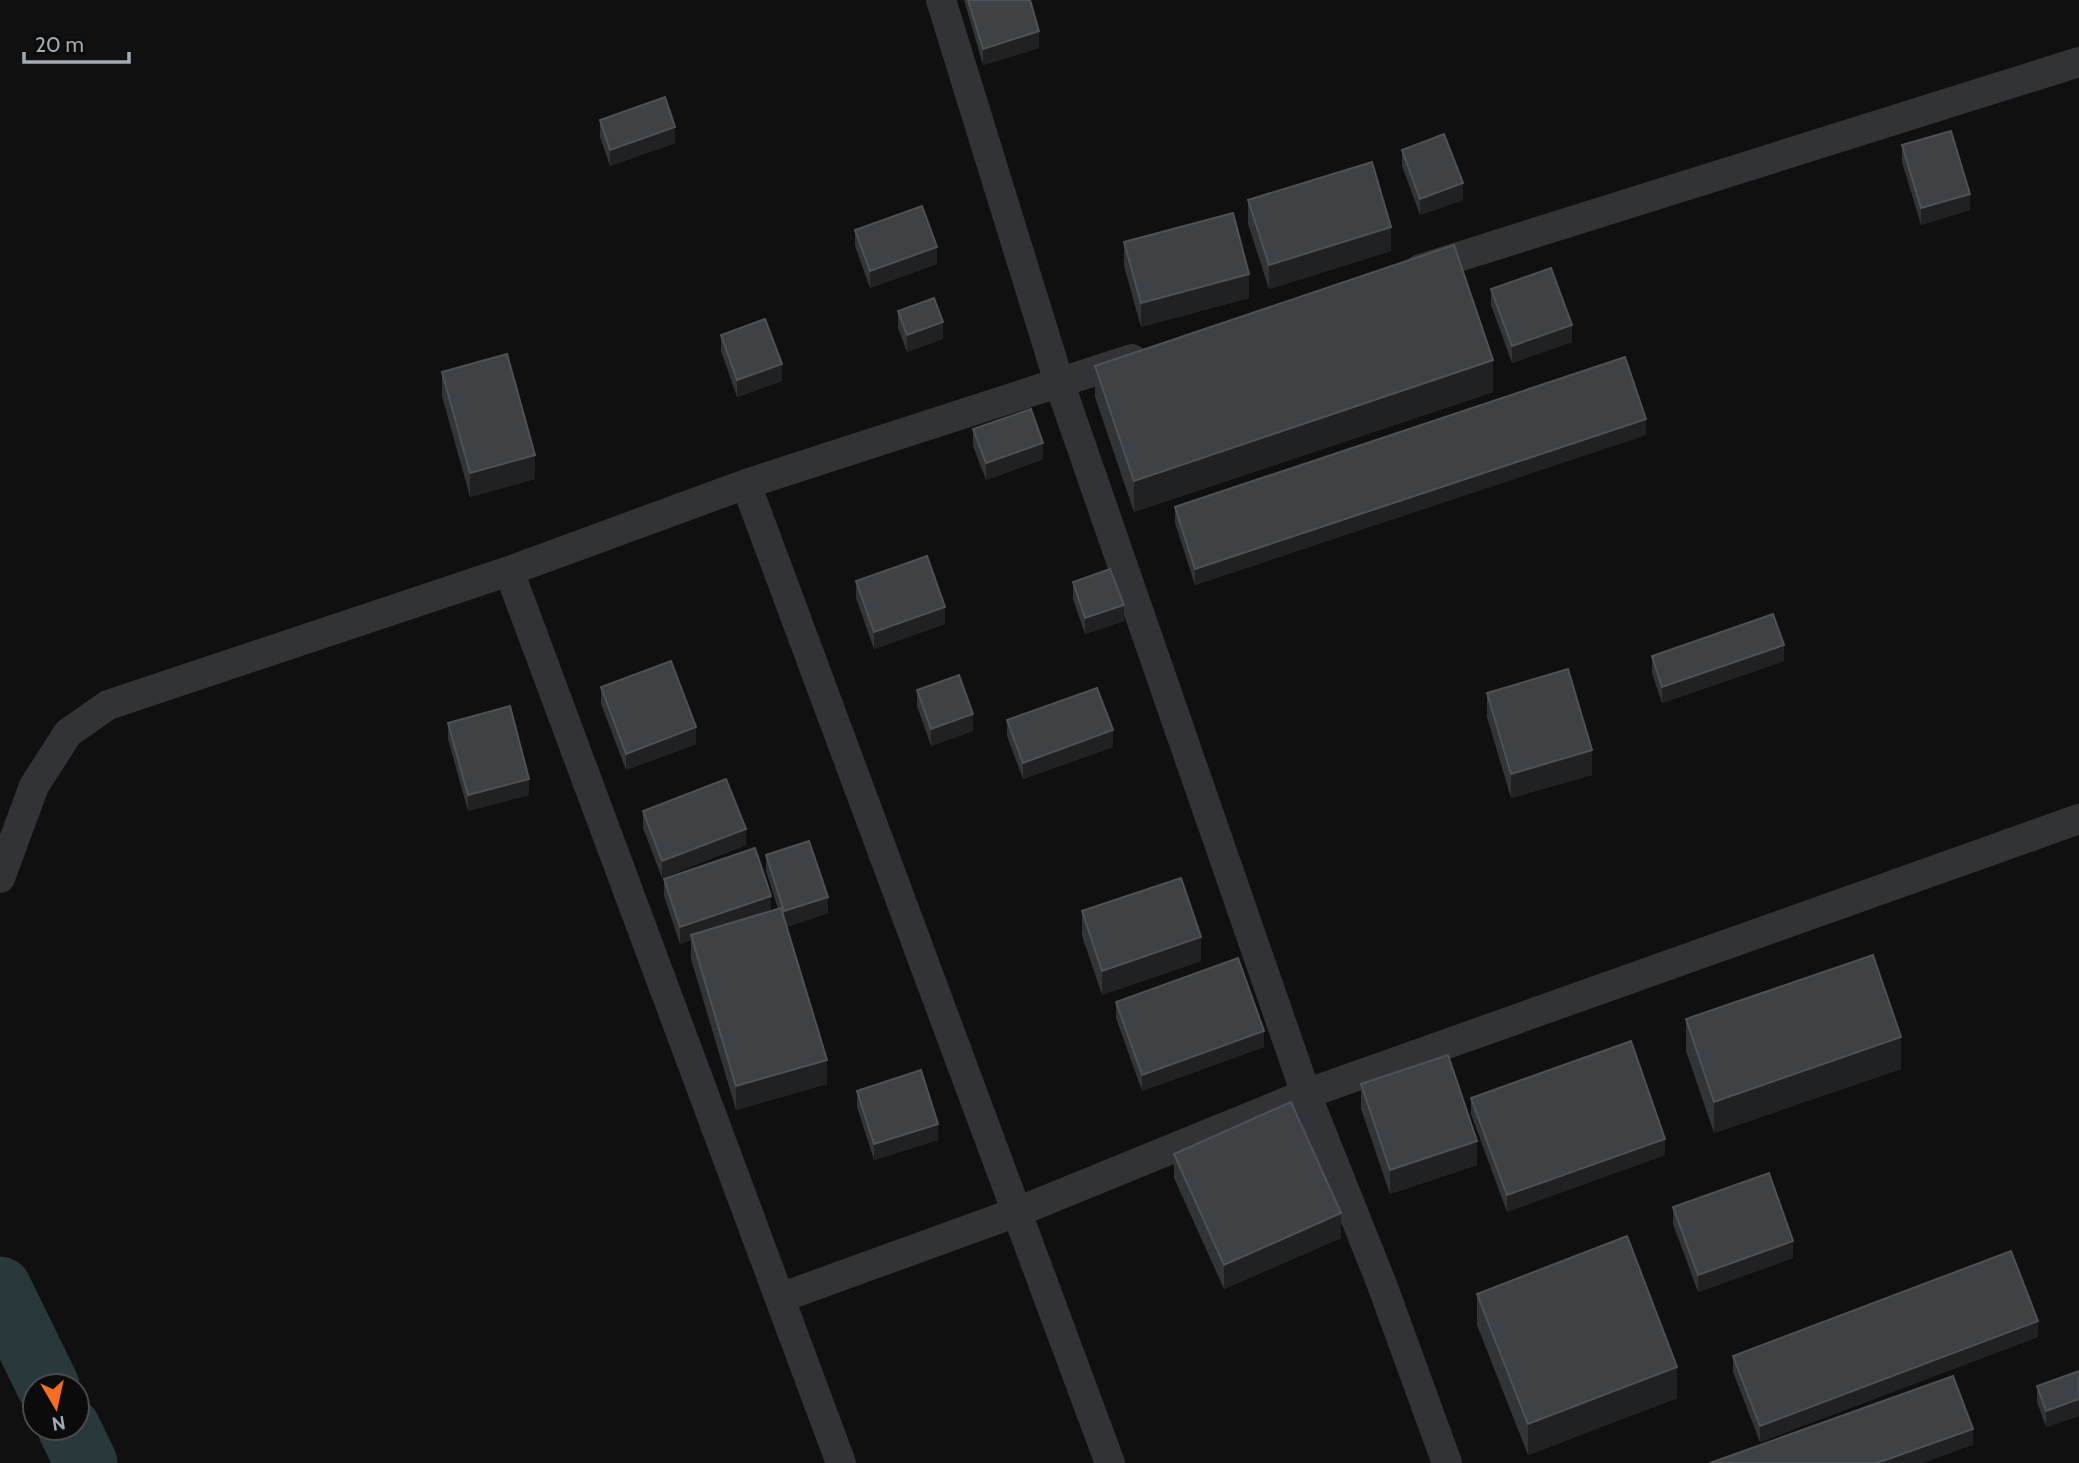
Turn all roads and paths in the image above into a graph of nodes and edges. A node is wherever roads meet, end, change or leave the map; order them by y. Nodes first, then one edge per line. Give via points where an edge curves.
1 (941, 0) edge
2 (2079, 62) edge
3 (1390, 278) edge
4 (1165, 349) edge
5 (1059, 382) junction
6 (746, 484) junction
7 (509, 571) junction
8 (2079, 820) edge
9 (0, 878) edge
10 (1306, 1094) junction
11 (1017, 1212) junction
12 (780, 1298) junction
13 (841, 1463) edge
14 (1110, 1463) edge
15 (1447, 1463) edge

1 - 5 street
2 - 3 street
4 - 5 street
5 - 6 street
5 - 10 street
6 - 7 street
6 - 11 street
7 - 9 street via 108,705 68,733 34,786
7 - 12 street
8 - 10 street
10 - 11 street
10 - 15 street
11 - 12 street
11 - 14 street
12 - 13 street

